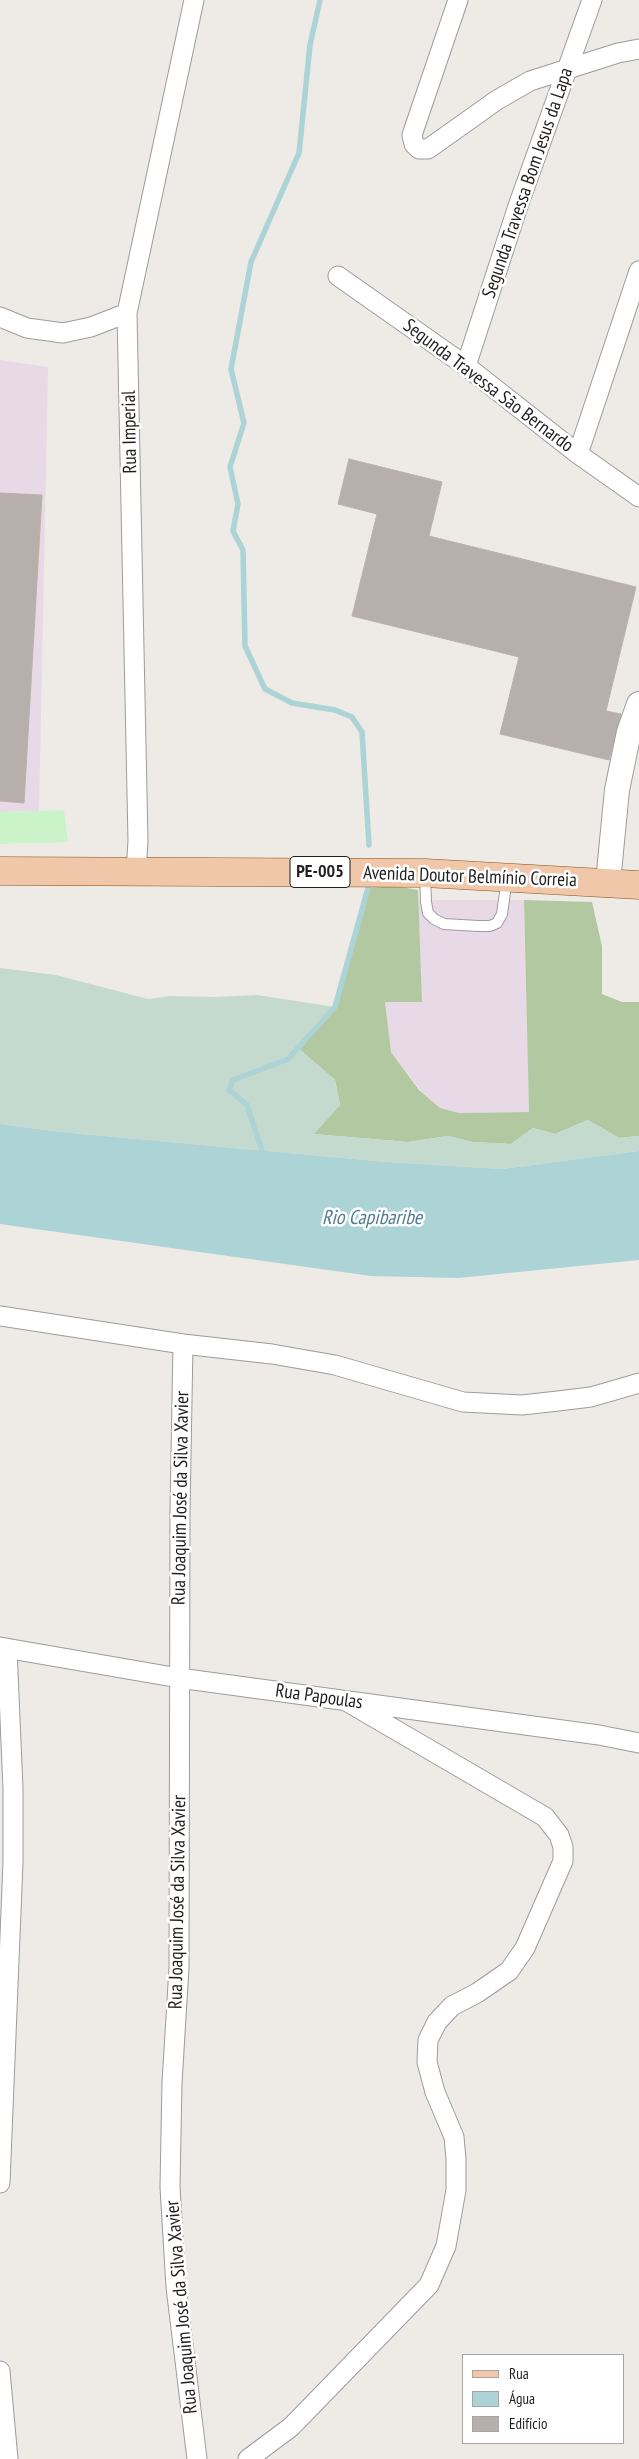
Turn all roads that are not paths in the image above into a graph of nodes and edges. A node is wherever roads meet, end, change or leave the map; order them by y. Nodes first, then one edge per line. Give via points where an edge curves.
1 (194, 0) edge
2 (458, 0) edge
3 (592, 0) edge
4 (639, 49) edge
5 (567, 70) junction
6 (639, 271) edge
7 (338, 276) dead end
8 (127, 313) junction
9 (0, 317) edge
10 (466, 366) junction
11 (578, 454) junction
12 (639, 497) edge
13 (639, 704) edge
14 (0, 871) edge
15 (136, 872) junction
16 (425, 873) junction
17 (507, 878) junction
18 (608, 882) junction
19 (639, 885) edge
20 (0, 1316) edge
21 (183, 1344) junction
22 (639, 1383) edge
23 (4, 1648) edge
24 (179, 1678) junction
25 (346, 1701) junction
26 (639, 1743) edge
27 (0, 2183) edge
28 (0, 2371) edge
29 (8, 2459) edge
30 (197, 2459) edge
31 (248, 2459) edge

1 - 8 street, Rua Imperial
2 - 5 street via 416,122 412,140 416,147 423,150 530,81
3 - 5 street, Segunda Travessa Bom Jesus da Lapa
4 - 5 street
5 - 10 street, Segunda Travessa Bom Jesus da Lapa
6 - 11 street
7 - 10 street, Segunda Travessa São Bernardo
8 - 9 street via 91,327 63,333 27,328
8 - 15 street, Rua Imperial
10 - 11 street, Segunda Travessa São Bernardo
11 - 12 street, Segunda Travessa São Bernardo
13 - 18 street via 629,732 617,790
14 - 15 main road, Avenida Doutor Belmínio Correia / PE-005
15 - 16 main road, Avenida Doutor Belmínio Correia / PE-005
16 - 17 main road, Avenida Doutor Belmínio Correia / PE-005
16 - 17 lane via 428,913 444,924 490,926 497,923 502,914
17 - 18 main road, Avenida Doutor Belmínio Correia / PE-005
18 - 19 main road, Avenida Doutor Belmínio Correia / PE-005
20 - 21 street
21 - 22 street via 335,1365 463,1402 489,1405 522,1405 591,1397
21 - 24 street, Rua Joaquim José da Silva Xavier
23 - 24 street, Rua Papoulas
23 - 27 street via 13,1788 13,1862
24 - 25 street, Rua Papoulas
24 - 30 street, Rua Joaquim José da Silva Xavier via 179,1968 170,2187 176,2287
25 - 26 street, Rua Papoulas
25 - 31 street via 544,1817 559,1835 563,1862 525,1948 509,1971 452,2006 437,2022 428,2040 427,2062 435,2092 454,2136 456,2159 456,2190 446,2246 429,2285 291,2427
28 - 29 street

